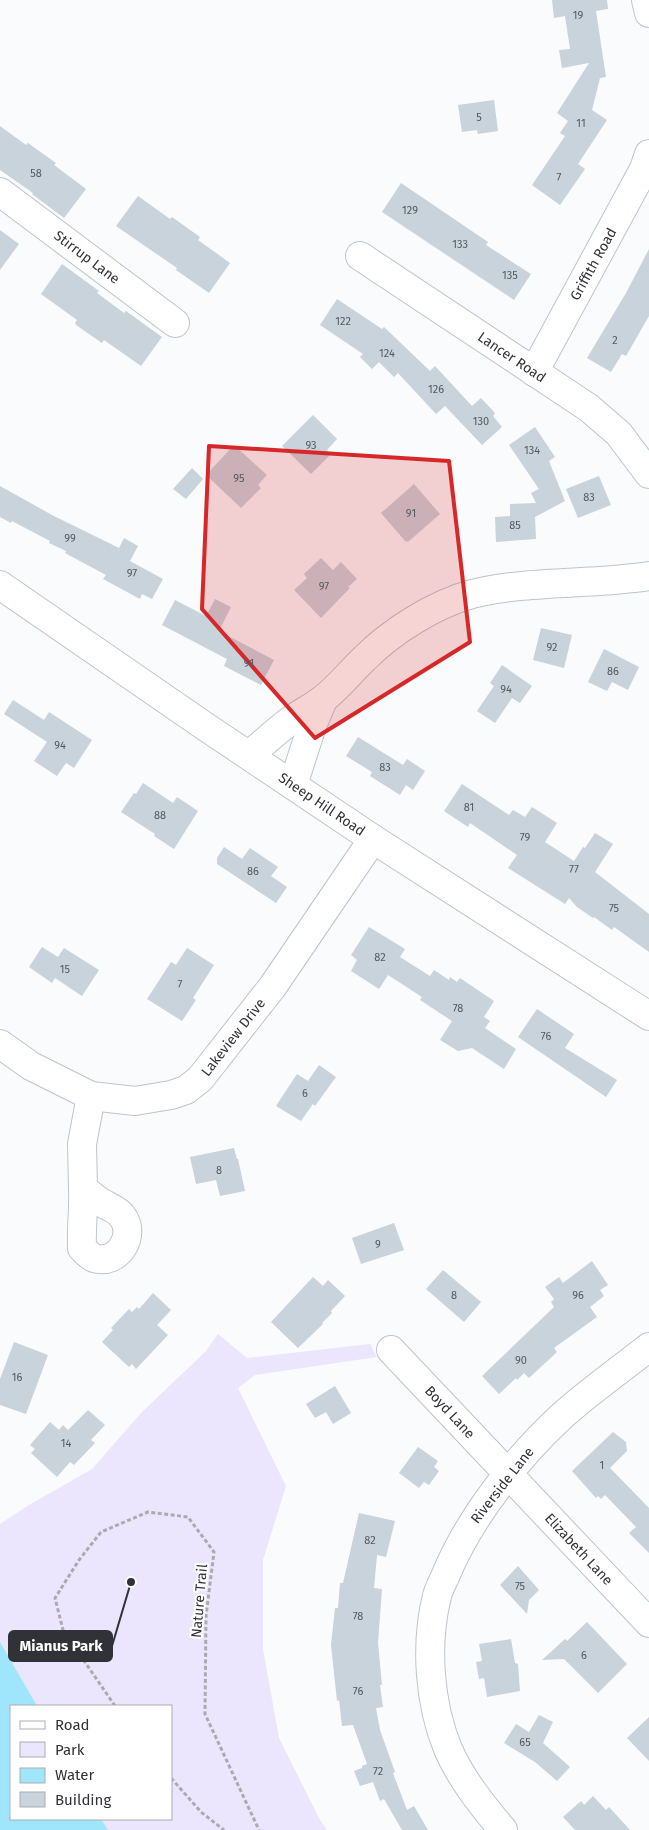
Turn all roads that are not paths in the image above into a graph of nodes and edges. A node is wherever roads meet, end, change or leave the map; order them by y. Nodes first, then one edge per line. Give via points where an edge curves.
1 (646, 0) edge
2 (649, 12) edge
3 (649, 154) edge
4 (0, 192) edge
5 (360, 256) dead end
6 (175, 322) dead end
7 (534, 372) junction
8 (649, 474) edge
9 (649, 576) edge
10 (0, 584) edge
11 (323, 700) junction
12 (260, 762) junction
13 (293, 785) junction
14 (373, 839) junction
15 (649, 1016) edge
16 (0, 1044) edge
17 (91, 1096) junction
18 (84, 1189) dead end
19 (649, 1347) edge
20 (391, 1350) dead end
21 (509, 1474) junction
22 (649, 1623) edge
23 (503, 1830) edge

1 - 2 street
3 - 7 street, Griffith Road via 644,170
4 - 6 street, Stirrup Lane
5 - 7 street, Lancer Road
7 - 8 street, Lancer Road via 589,408 619,434
9 - 11 street via 496,589 450,602 416,618 367,655
10 - 12 street, Sheep Hill Road
11 - 12 street via 290,720
11 - 13 street
12 - 13 street, Sheep Hill Road
13 - 14 street, Sheep Hill Road
14 - 15 street, Sheep Hill Road
14 - 17 street, Lakeview Drive via 273,986 200,1079 186,1090 144,1100
16 - 17 street, Lakeview Drive via 30,1066
17 - 18 street via 82,1144
19 - 21 street, Riverside Lane via 564,1414
20 - 21 street, Boyd Lane
21 - 22 street, Elizabeth Lane
21 - 23 street, Riverside Lane via 468,1529 452,1561 437,1596 430,1650 436,1708 448,1749 467,1783

